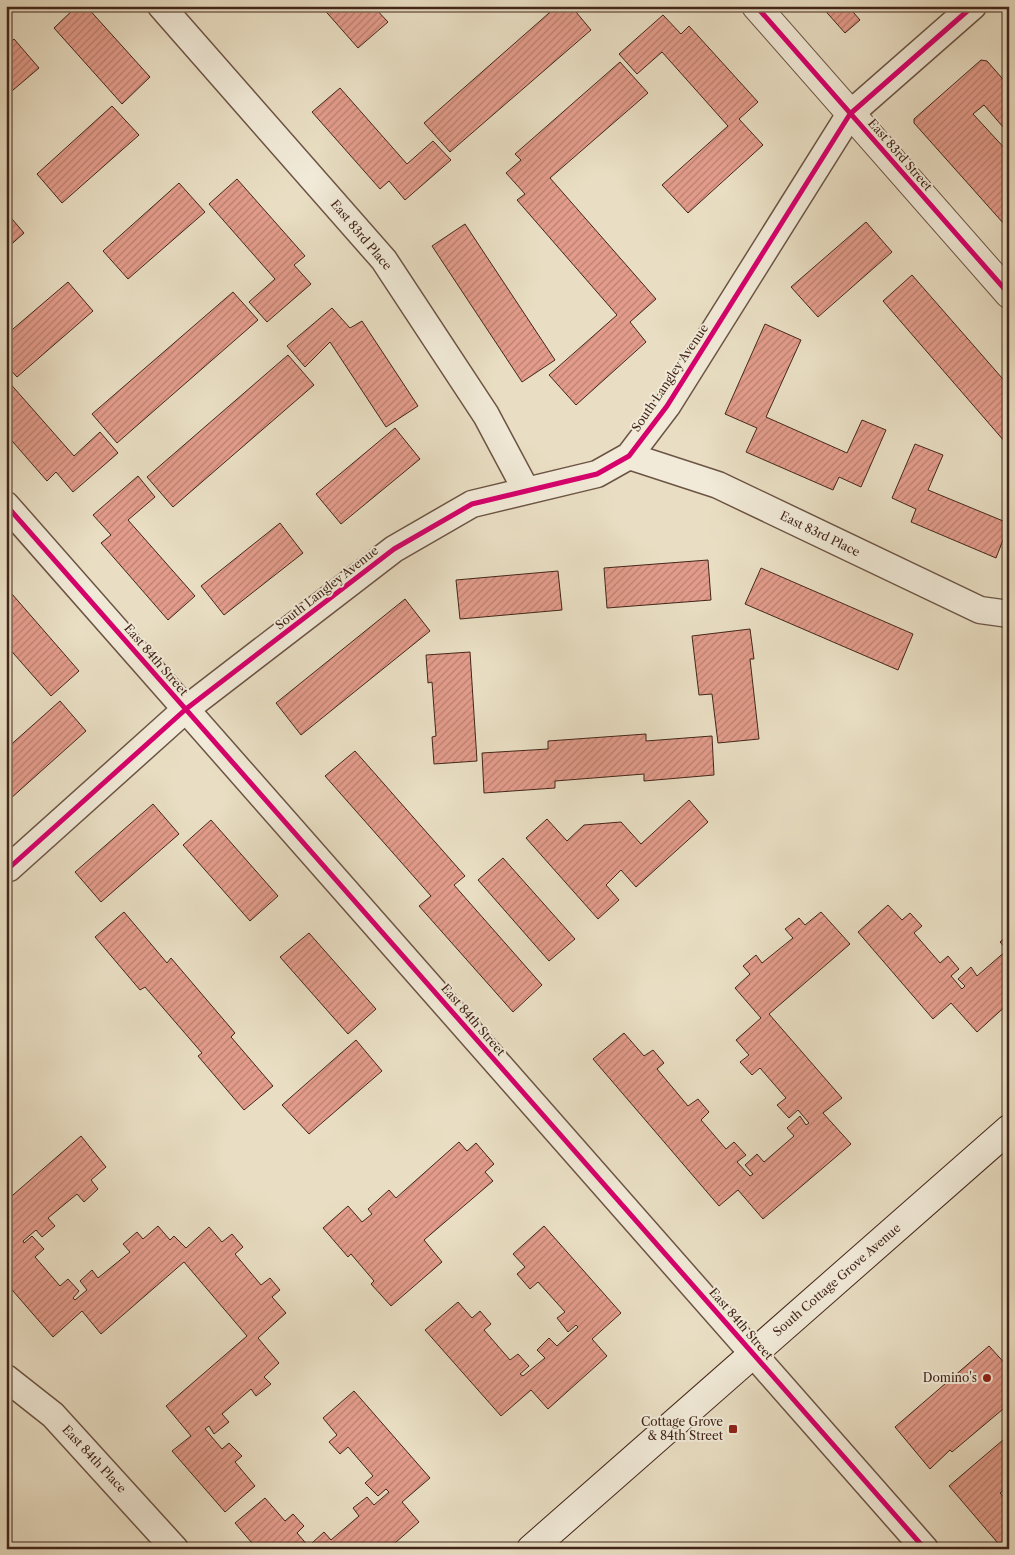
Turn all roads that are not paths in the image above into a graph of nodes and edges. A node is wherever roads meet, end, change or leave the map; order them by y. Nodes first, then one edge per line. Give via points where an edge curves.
1 (161, 6) edge
2 (756, 6) edge
3 (973, 6) edge
4 (850, 114) junction
5 (1009, 294) edge
6 (629, 456) junction
7 (526, 490) junction
8 (6, 505) edge
9 (1009, 614) edge
10 (186, 709) junction
11 (9, 868) dead end
12 (1009, 1129) edge
13 (753, 1354) junction
14 (6, 1378) edge
15 (175, 1549) edge
16 (531, 1549) edge
17 (925, 1549) edge

1 - 7 street, East 83rd Place via 384,260 486,415
2 - 4 main road, East 83rd Street
3 - 4 street, South Langley Avenue
4 - 5 main road, East 83rd Street
4 - 6 street, South Langley Avenue via 667,406
6 - 7 street, South Langley Avenue via 597,474
6 - 9 street, East 83rd Place via 718,485 980,610
7 - 10 street, South Langley Avenue via 472,504 394,549
8 - 10 street, East 84th Street
10 - 11 street, South Langley Avenue
10 - 13 street, East 84th Street
12 - 13 main road, South Cottage Grove Avenue
13 - 16 main road, South Cottage Grove Avenue
13 - 17 street, East 84th Street
14 - 15 street, East 84th Place via 53,1415

